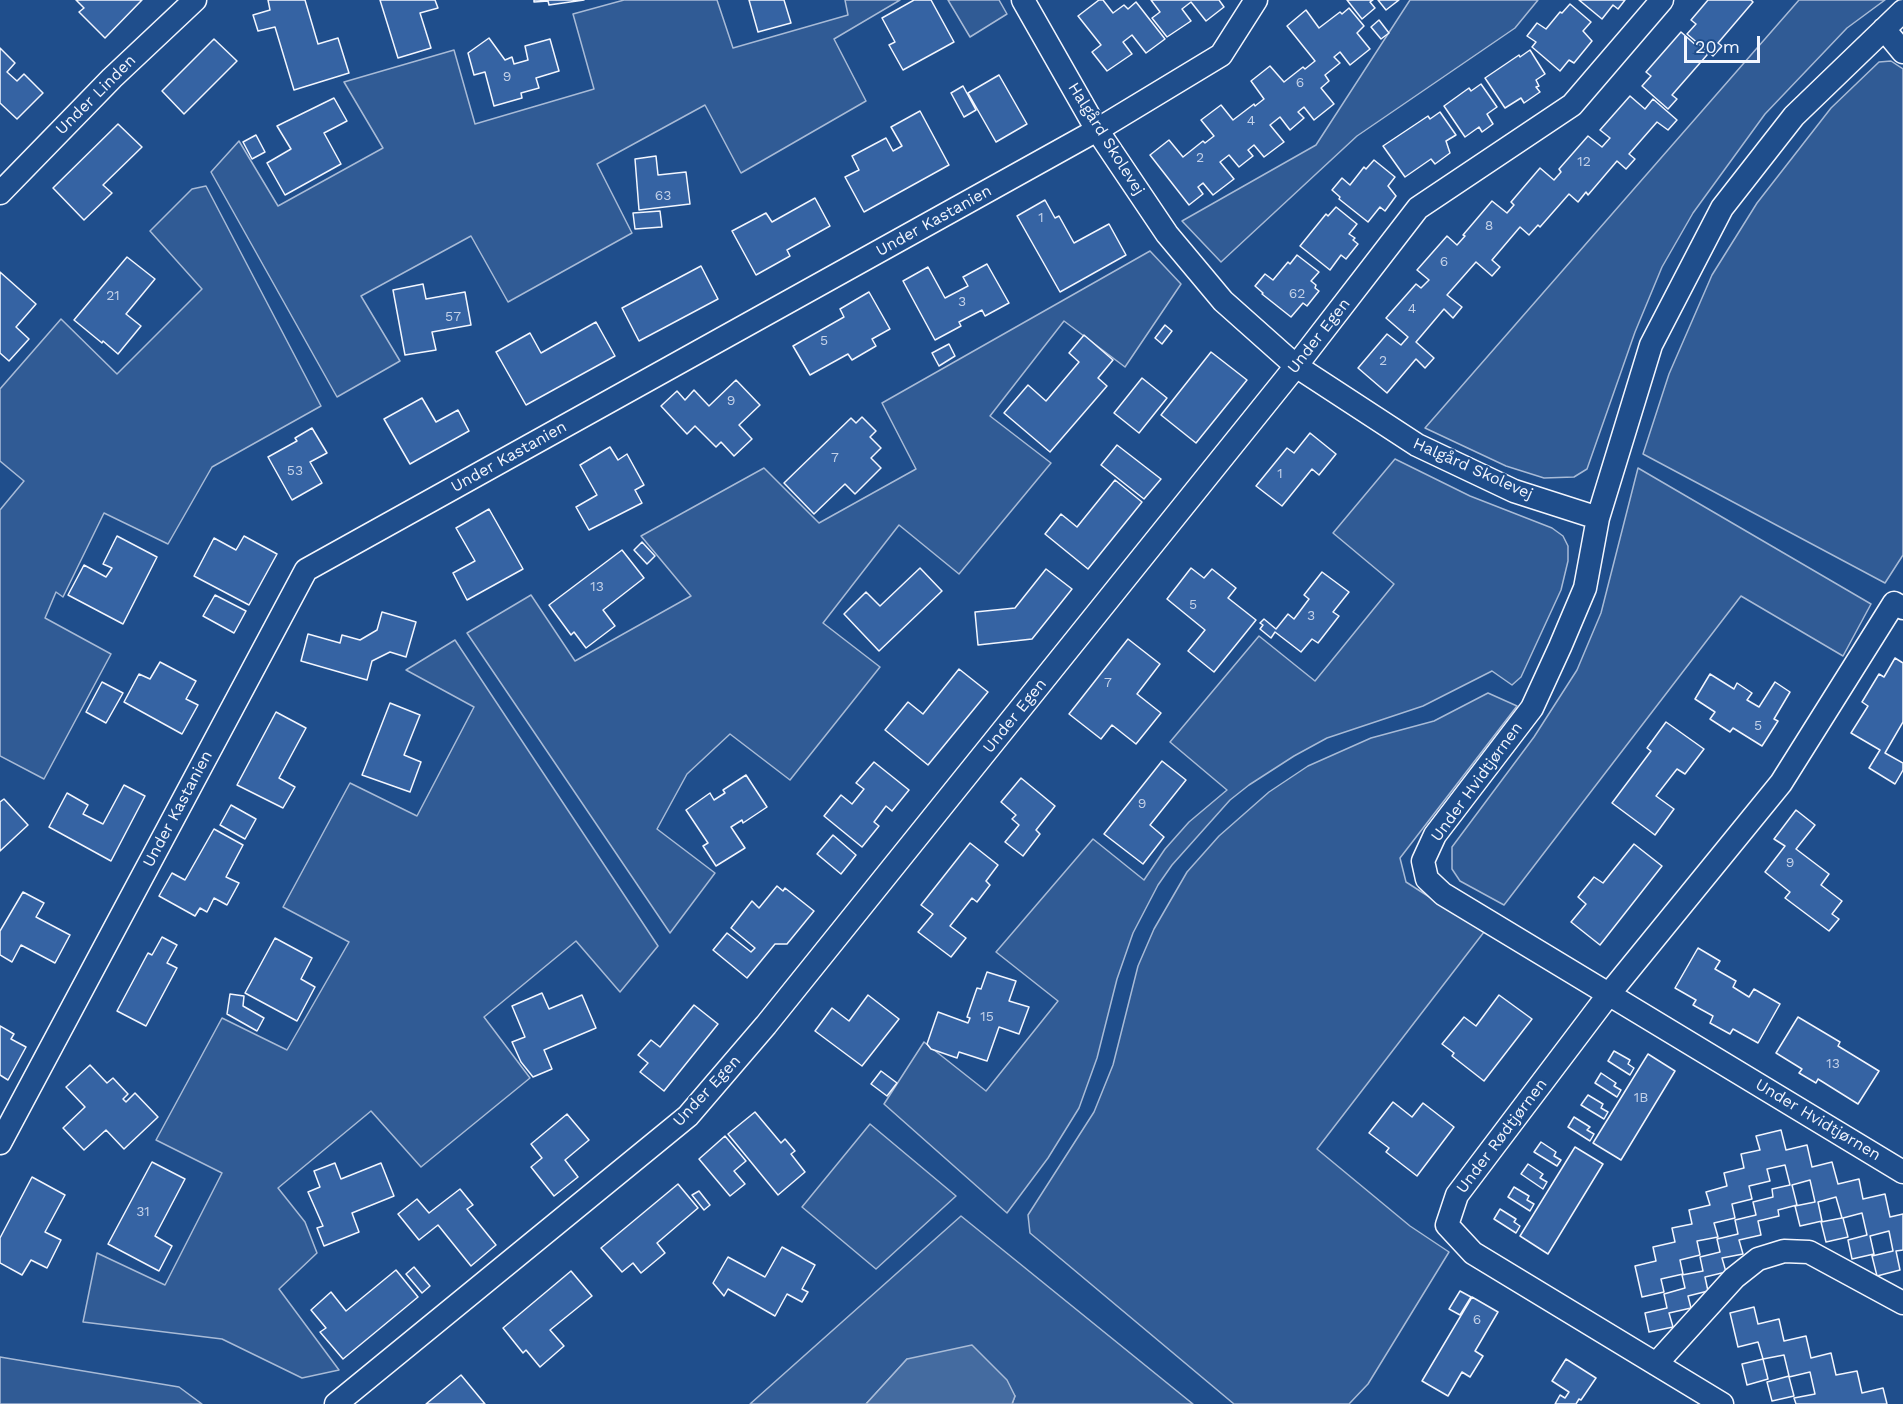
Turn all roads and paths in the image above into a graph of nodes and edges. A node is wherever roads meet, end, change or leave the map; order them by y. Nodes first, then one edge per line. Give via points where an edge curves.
1 (195, 0) edge
2 (1023, 0) edge
3 (1256, 0) edge
4 (1662, 0) edge
5 (1903, 11) edge
6 (1884, 29) junction
7 (1903, 52) edge
8 (1096, 130) junction
9 (0, 192) edge
10 (1296, 366) junction
11 (1598, 518) junction
12 (1900, 599) edge
13 (1609, 994) junction
14 (0, 1143) edge
15 (1903, 1172) edge
16 (1903, 1303) edge
17 (1656, 1364) junction
18 (336, 1404) edge
19 (1722, 1404) edge

1 - 9 street, Under Linden
2 - 8 street, Halgård Skolevej
3 - 8 street, Under Kastanien via 1221,55
4 - 10 street, Under Egen via 1572,105 1418,208
5 - 6 street
6 - 7 street
6 - 11 street via 1794,116 1722,208 1651,345
8 - 10 street, Halgård Skolevej via 1167,234 1223,301
8 - 14 street, Under Kastanien via 306,570
10 - 11 street, Halgård Skolevej via 1417,445 1514,491
10 - 18 street, Under Egen via 766,1025 688,1116
11 - 13 street, Under Hvidtjørnen via 1585,588 1532,708 1436,835 1423,861 1427,879 1443,894
12 - 13 street via 1781,783
13 - 15 street, Under Hvidtjørnen
13 - 17 street, Under Rødtjørnen via 1457,1195 1447,1225 1473,1253
16 - 17 street via 1809,1252 1784,1251 1758,1259 1734,1278
17 - 19 street, Under Rødtjørnen

